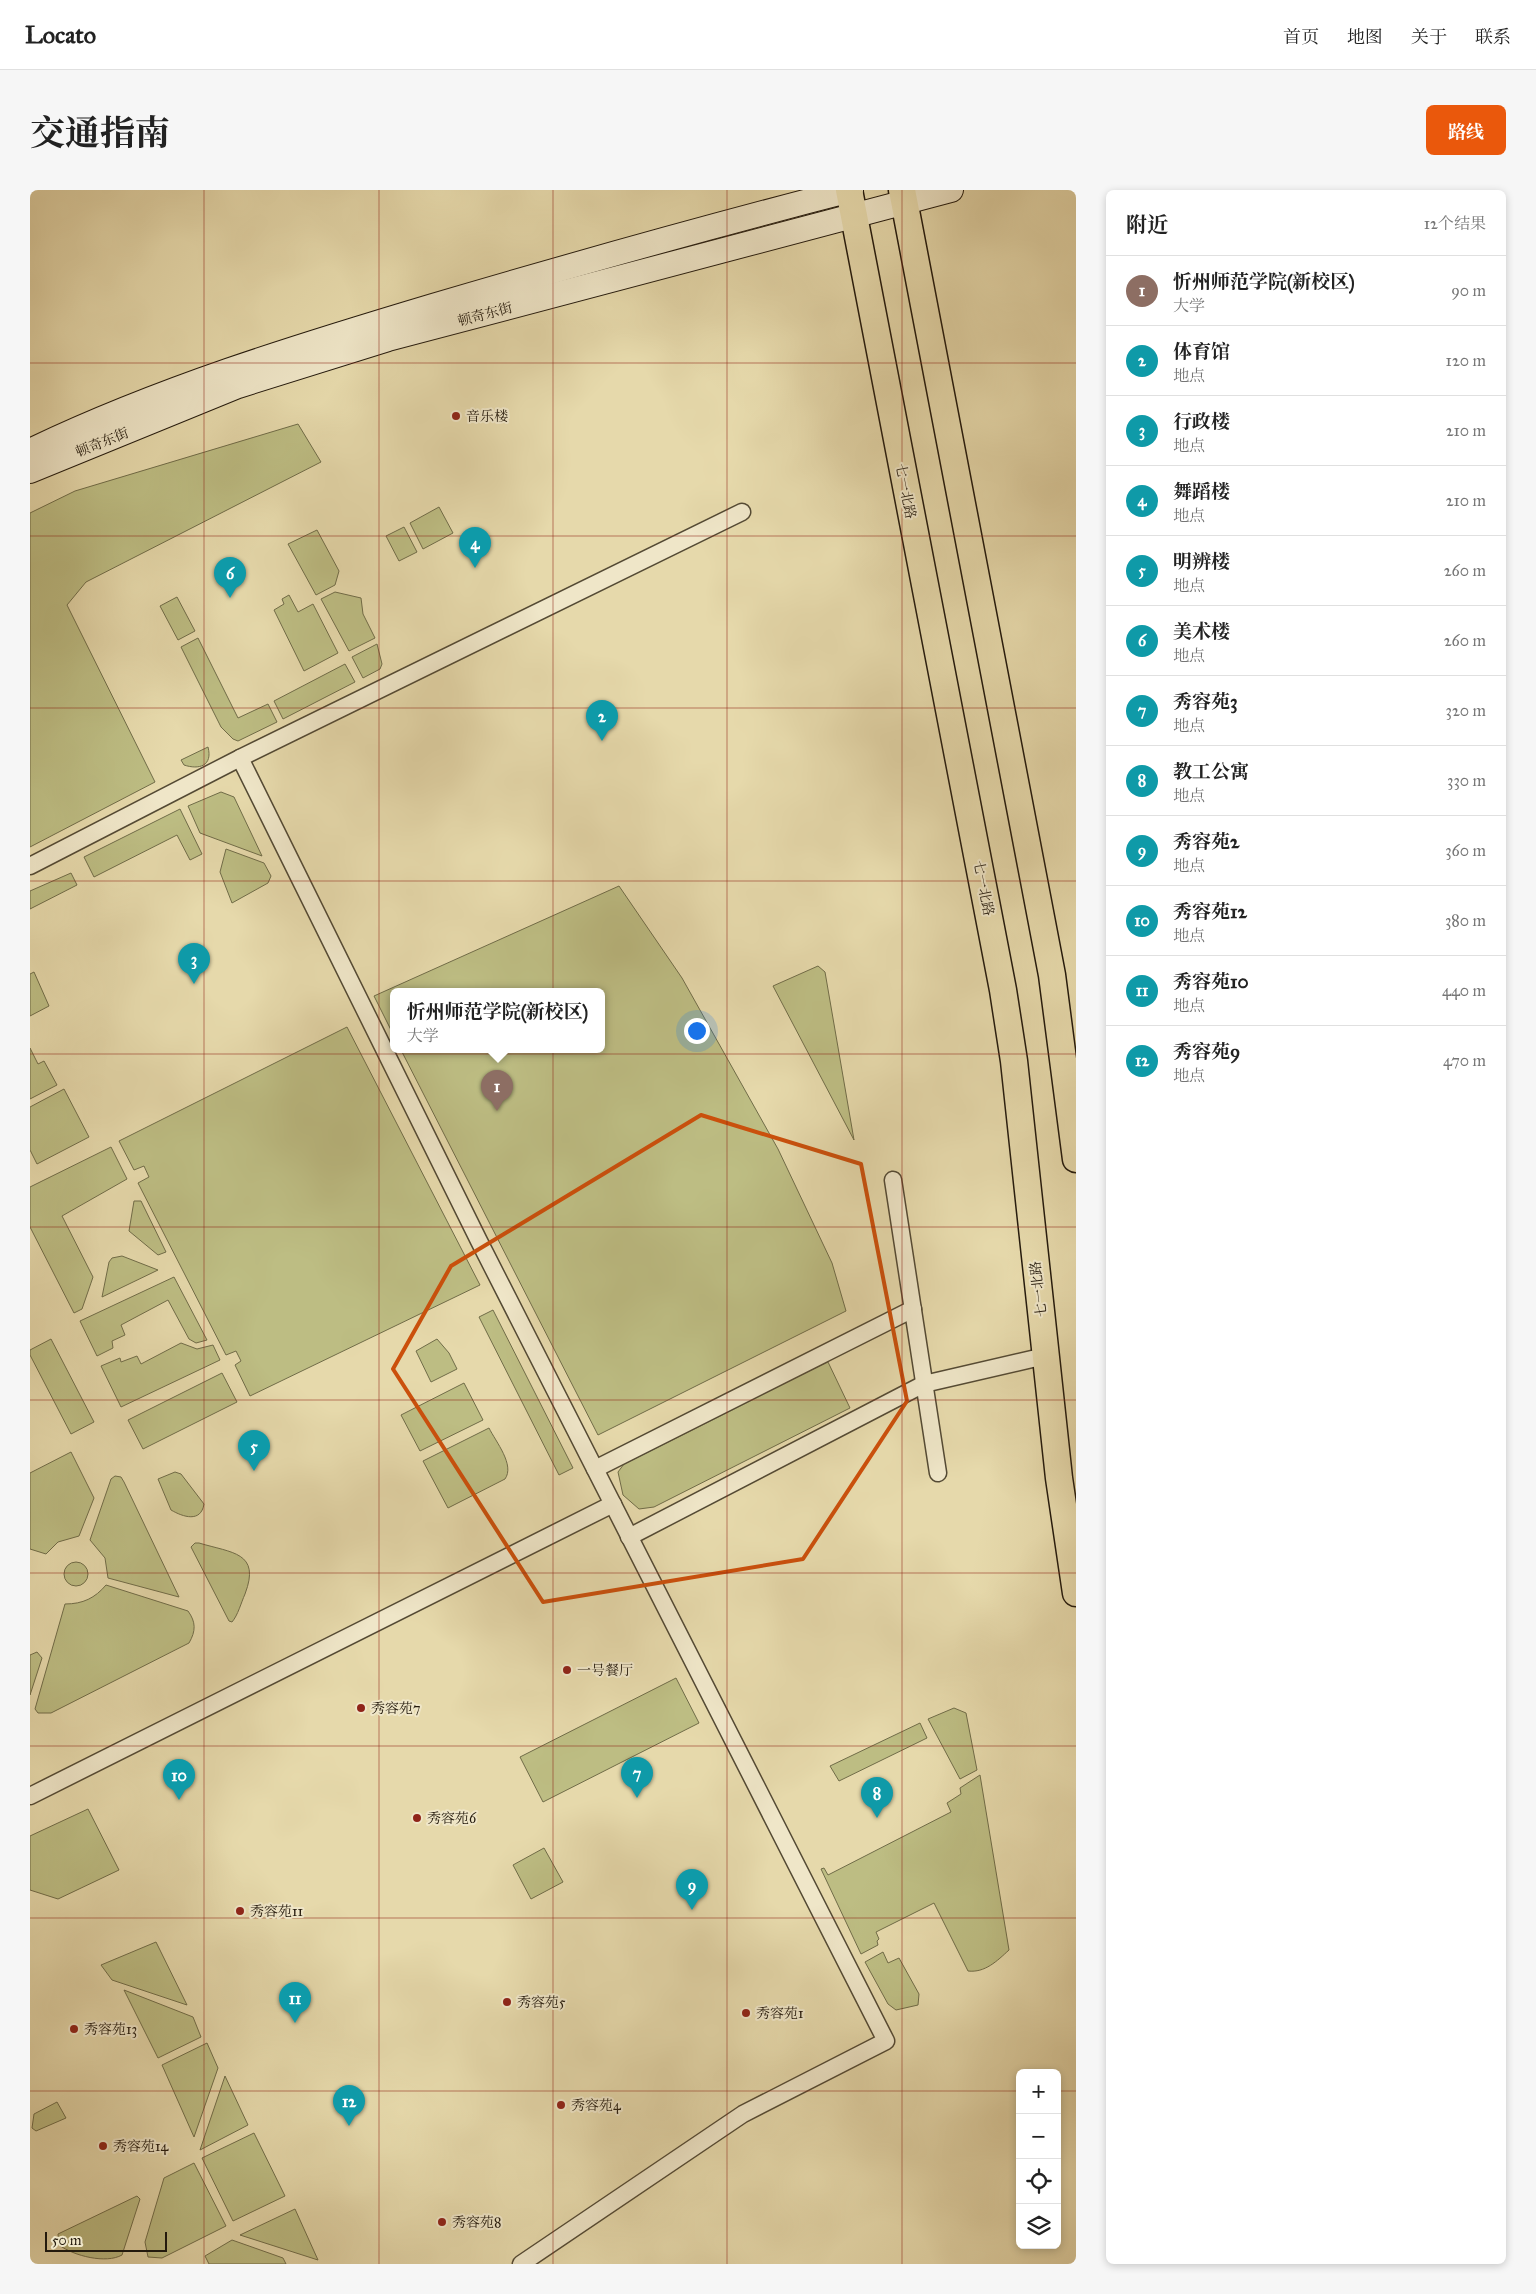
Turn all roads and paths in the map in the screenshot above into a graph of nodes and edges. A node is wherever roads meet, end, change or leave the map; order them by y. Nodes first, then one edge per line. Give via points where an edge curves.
1 (849, 190) edge
2 (951, 190) edge
3 (903, 196) edge
4 (854, 216) junction
5 (30, 452) edge
6 (30, 471) edge
7 (742, 512) dead end
8 (240, 758) junction
9 (30, 866) edge
10 (1076, 1159) edge
11 (893, 1180) dead end
12 (913, 1309) junction
13 (1045, 1356) junction
14 (924, 1384) junction
15 (595, 1469) junction
16 (938, 1473) dead end
17 (613, 1504) junction
18 (629, 1537) junction
19 (1076, 1593) edge
20 (30, 1796) edge
21 (521, 2264) edge

1 - 4 main road, 七一北路
1 - 5 main road, 顿奇东街 via 579,263 352,331 204,379 73,430
2 - 3 main road, 顿奇东街
3 - 4 main road, 顿奇东街
3 - 10 main road via 1052,975
4 - 6 main road, 顿奇东街 via 379,342 238,386
4 - 13 main road, 七一北路 via 1004,990
7 - 8 street
8 - 9 street
8 - 15 street
11 - 12 street
12 - 14 street
12 - 15 street
13 - 14 street
13 - 19 main road, 七一北路
14 - 16 street
14 - 18 street
15 - 17 street
17 - 18 street
17 - 20 street
18 - 21 street via 886,2041 743,2114

